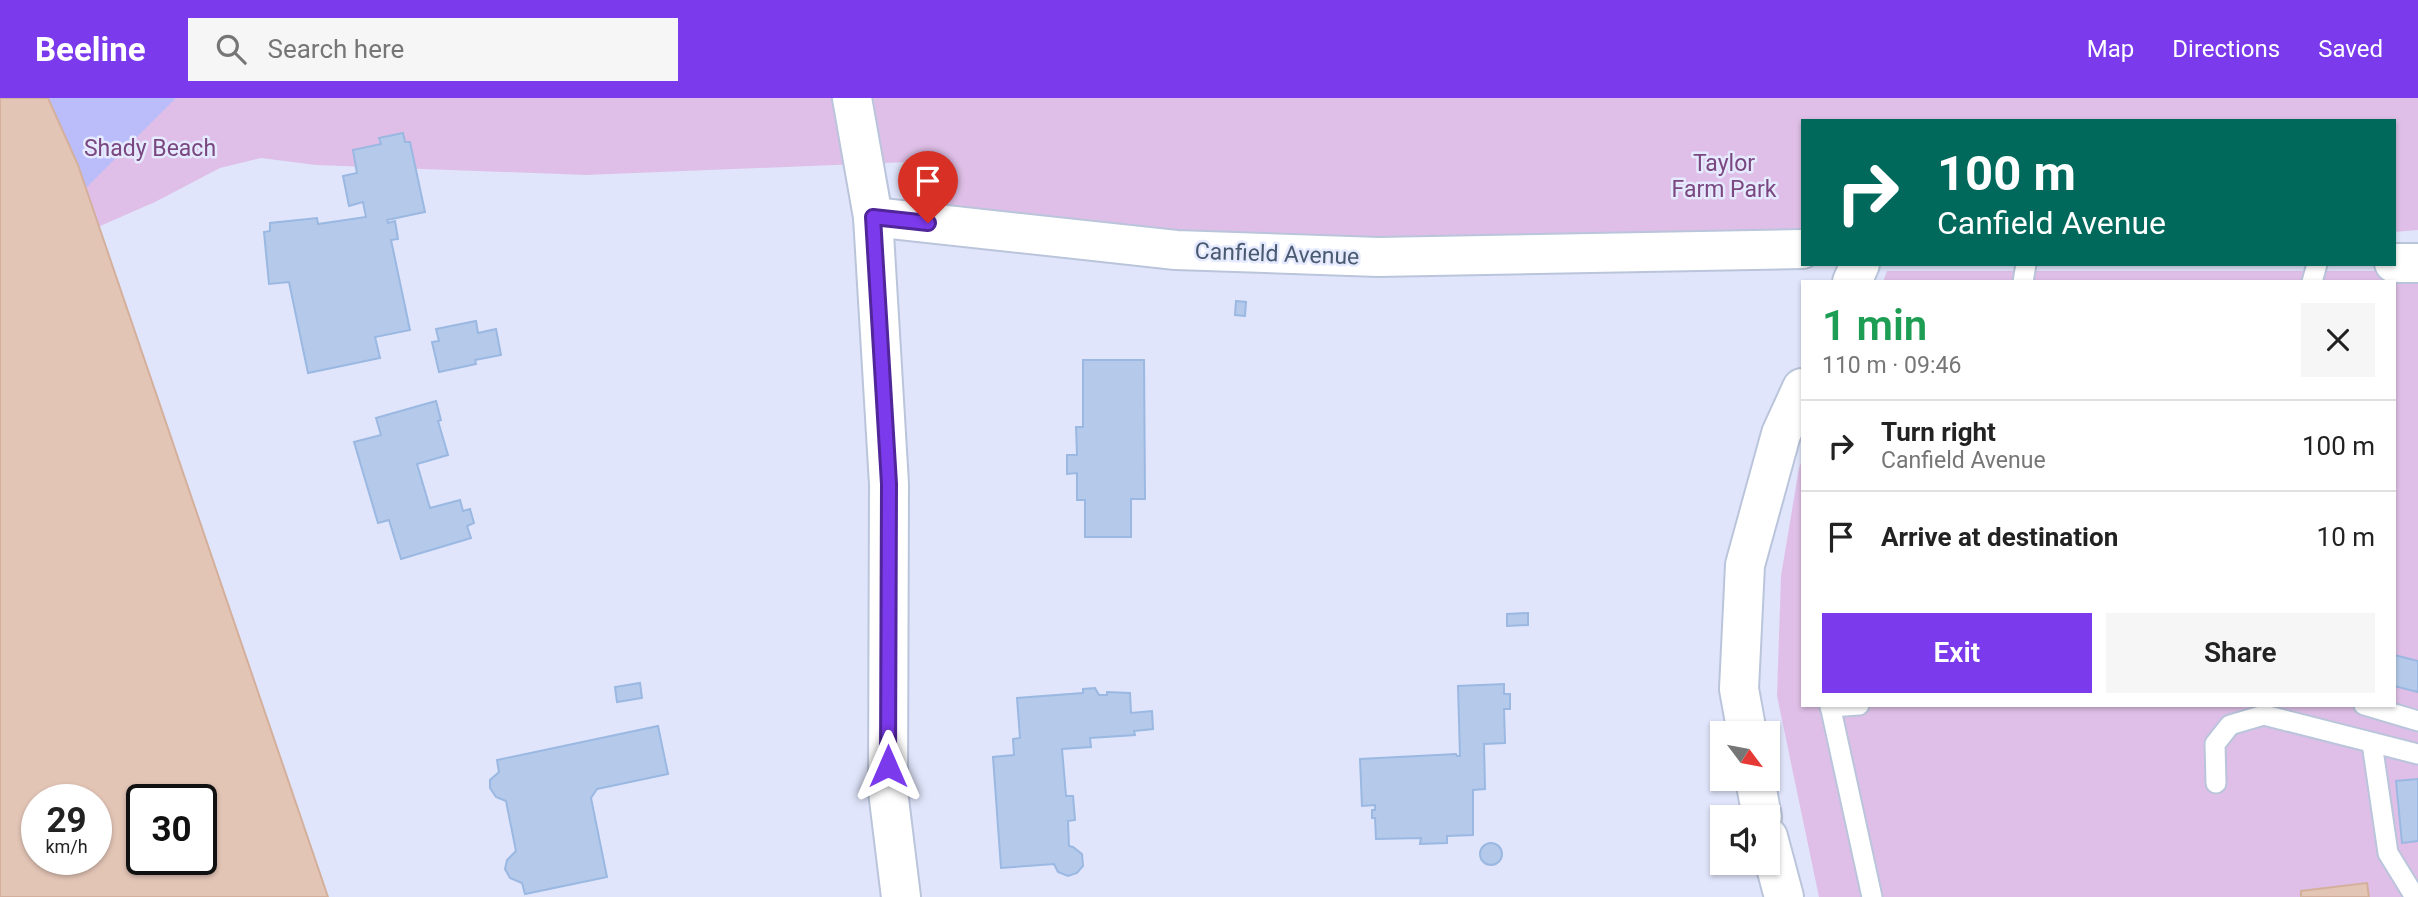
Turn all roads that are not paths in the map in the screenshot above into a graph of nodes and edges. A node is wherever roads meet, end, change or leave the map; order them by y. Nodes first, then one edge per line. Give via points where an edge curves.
1 (852, 98) edge
2 (873, 217) junction
3 (1801, 249) edge
4 (2396, 263) edge
5 (2418, 263) edge
6 (1801, 390) edge
7 (1830, 707) edge
8 (2371, 707) edge
9 (1745, 721) edge
10 (2418, 721) edge
11 (2372, 743) junction
12 (2418, 754) edge
13 (2216, 783) dead end
14 (1778, 875) edge
15 (901, 897) edge
16 (1784, 897) edge
17 (1872, 897) edge
18 (2415, 897) edge

1 - 2 street
2 - 3 street, Canfield Avenue via 1176,250 1378,257
2 - 15 street via 889,484 888,791
4 - 5 street
6 - 9 street via 1781,434 1745,565 1740,689
7 - 17 lane
8 - 10 lane
11 - 12 lane
11 - 13 lane via 2264,715 2230,725 2215,744
11 - 18 lane via 2388,853
14 - 16 street

